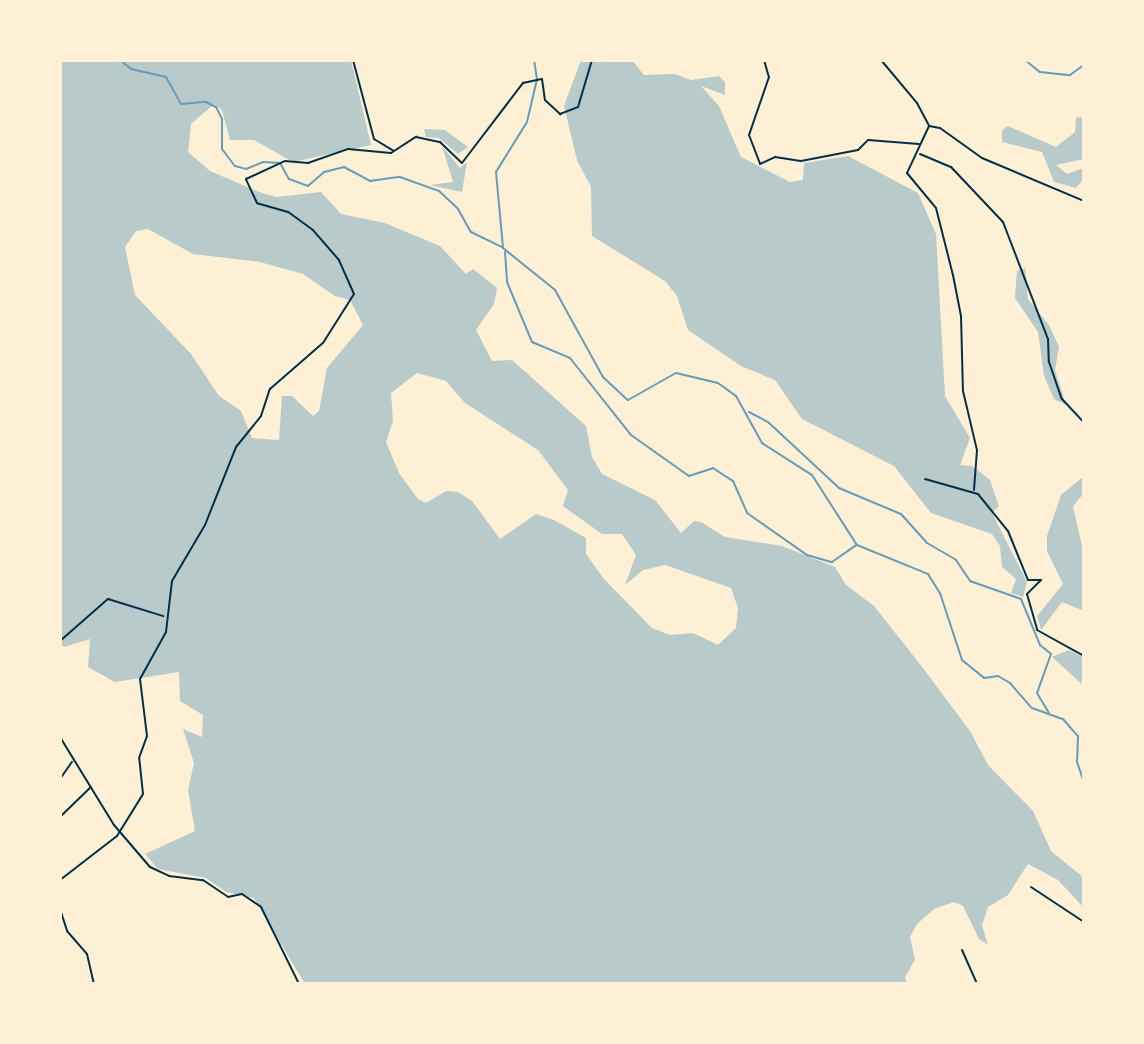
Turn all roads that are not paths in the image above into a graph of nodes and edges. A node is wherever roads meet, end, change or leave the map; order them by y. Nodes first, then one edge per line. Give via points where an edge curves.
1 (353, 60) edge
2 (592, 60) edge
3 (764, 60) edge
4 (881, 60) edge
5 (929, 126) junction
6 (920, 144) junction
7 (395, 151) junction
8 (918, 153) junction
9 (1084, 201) edge
10 (1084, 423) edge
11 (925, 479) dead end
12 (974, 490) junction
13 (165, 616) junction
14 (60, 641) edge
15 (1084, 656) edge
16 (60, 737) edge
17 (72, 761) junction
18 (60, 779) edge
19 (92, 786) junction
20 (60, 817) edge
21 (120, 832) junction
22 (60, 880) edge
23 (1031, 887) dead end
24 (60, 909) edge
25 (1084, 922) edge
26 (962, 950) dead end
27 (94, 984) edge
28 (299, 984) edge
29 (977, 984) edge

1 - 7 street via 374,139
2 - 7 street via 578,107 568,115 551,107 545,100 545,82 533,78 506,100 462,163 435,139 416,137
3 - 6 street via 769,77 749,135 760,164 775,157 801,161 858,150 868,140
4 - 5 street
5 - 6 street
5 - 9 street via 982,158
6 - 8 street
7 - 13 street via 364,148 308,163 285,161 246,179 257,203 288,212 313,230 339,260 354,294 323,343 270,389 261,416 236,447 205,525 172,581
8 - 10 street via 951,167 1003,222 1048,339 1049,362 1062,399
8 - 12 street via 907,173 936,208 961,316 962,383 978,460
11 - 12 street
12 - 15 street via 1008,531 1028,580 1041,580 1027,594 1037,630
13 - 14 street via 108,599
13 - 21 street via 166,632 140,679 147,736 139,758 143,794
16 - 17 street
17 - 18 street
17 - 19 street
19 - 20 street
19 - 21 street
21 - 22 street
21 - 28 street via 155,870 203,880 228,897 242,894 261,907
23 - 25 street
24 - 27 street via 67,931 87,954
26 - 29 street

